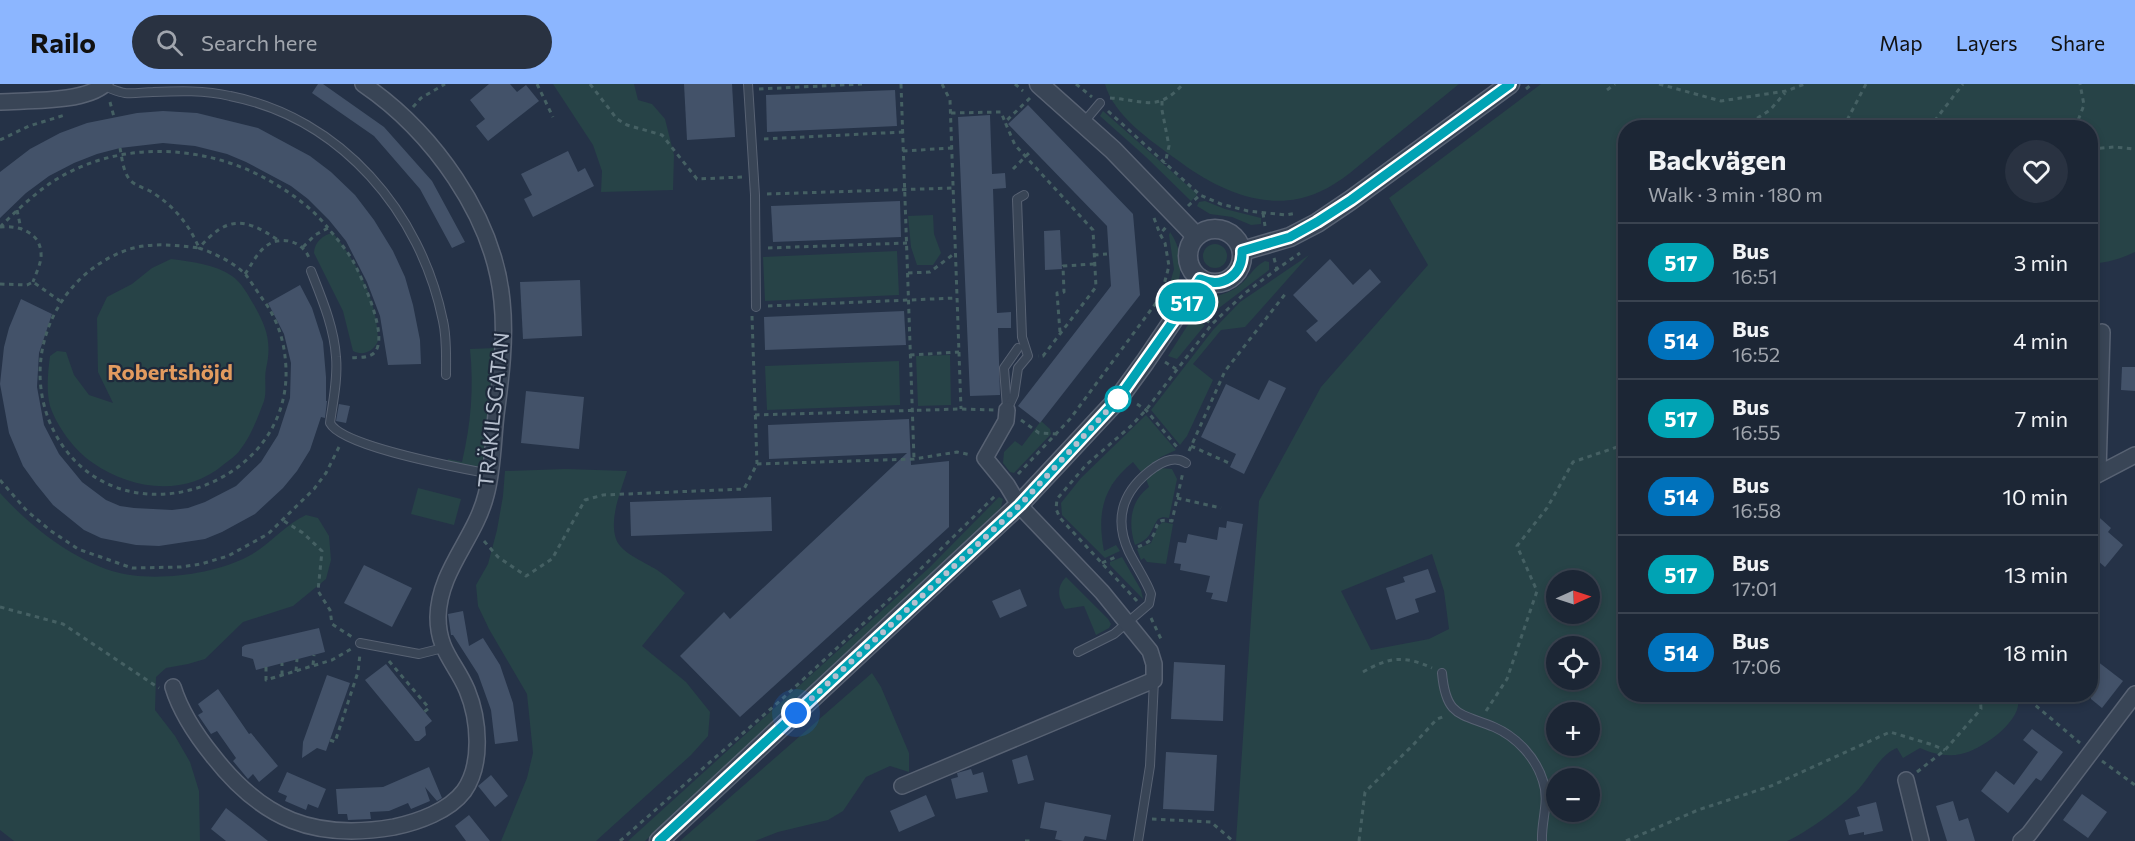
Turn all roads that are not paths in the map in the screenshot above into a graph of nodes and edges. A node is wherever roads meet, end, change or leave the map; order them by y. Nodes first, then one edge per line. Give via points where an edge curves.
1 (363, 84) edge
2 (1510, 84) edge
3 (104, 85) edge
4 (748, 87) edge
5 (1035, 91) edge
6 (0, 102) edge
7 (1100, 104) road end
8 (1084, 122) junction
9 (1024, 195) dead end
10 (1196, 236) junction
11 (1242, 251) junction
12 (311, 271) road end
13 (1200, 279) junction
14 (756, 307) road end
15 (2102, 332) dead end
16 (1018, 348) dead end
17 (446, 375) dead end
18 (1007, 410) junction
19 (2098, 414) edge
20 (2135, 455) edge
21 (1183, 461) road end
22 (490, 474) junction
23 (2098, 474) edge
24 (1020, 505) junction
25 (1128, 623) junction
26 (360, 643) road end
27 (443, 648) junction
28 (1078, 652) dead end
29 (1442, 673) road end
30 (1154, 680) junction
31 (175, 694) road end
32 (2135, 694) edge
33 (1906, 780) road end
34 (902, 786) dead end
35 (659, 841) edge
36 (1138, 841) edge
37 (1542, 841) edge
38 (1921, 841) edge
39 (2021, 841) edge

1 - 22 street, TRÄKILSGATAN via 404,117 436,153 466,195 488,243 502,299 503,345
2 - 11 street via 1317,222 1290,237
3 - 6 street via 76,96
3 - 17 lane via 125,93 203,92 250,100 294,119 348,154 388,196 425,261 444,324
4 - 14 lane via 755,195
5 - 8 street
7 - 8 lane
8 - 10 street
9 - 18 lane via 1017,198 1022,337 1028,356 1018,368
10 - 11 street via 1206,230 1224,230
10 - 13 street via 1189,248 1188,262
11 - 13 street via 1241,264 1230,279 1219,283
12 - 22 lane via 327,313 337,358 332,427 344,435 423,460
13 - 24 street via 1118,399
15 - 19 street
16 - 18 lane via 1005,368
18 - 24 street via 1006,421 985,458
20 - 23 street
21 - 25 lane via 1164,461 1136,482 1128,494 1121,518 1122,531 1150,599 1145,610
22 - 27 street, TRÄKILSGATAN via 473,528 446,576 440,597 438,617
24 - 25 street
24 - 35 street
25 - 28 lane
25 - 30 street via 1150,651
26 - 27 lane via 419,654
27 - 31 street, TRÄKILSGATAN via 471,704 475,766 456,799 431,815 401,825 357,831 322,829 295,823 268,810 222,768
29 - 37 lane via 1445,698 1458,712 1494,727 1531,757 1544,782
30 - 34 street
30 - 36 lane via 1150,766
32 - 39 street
33 - 38 street

